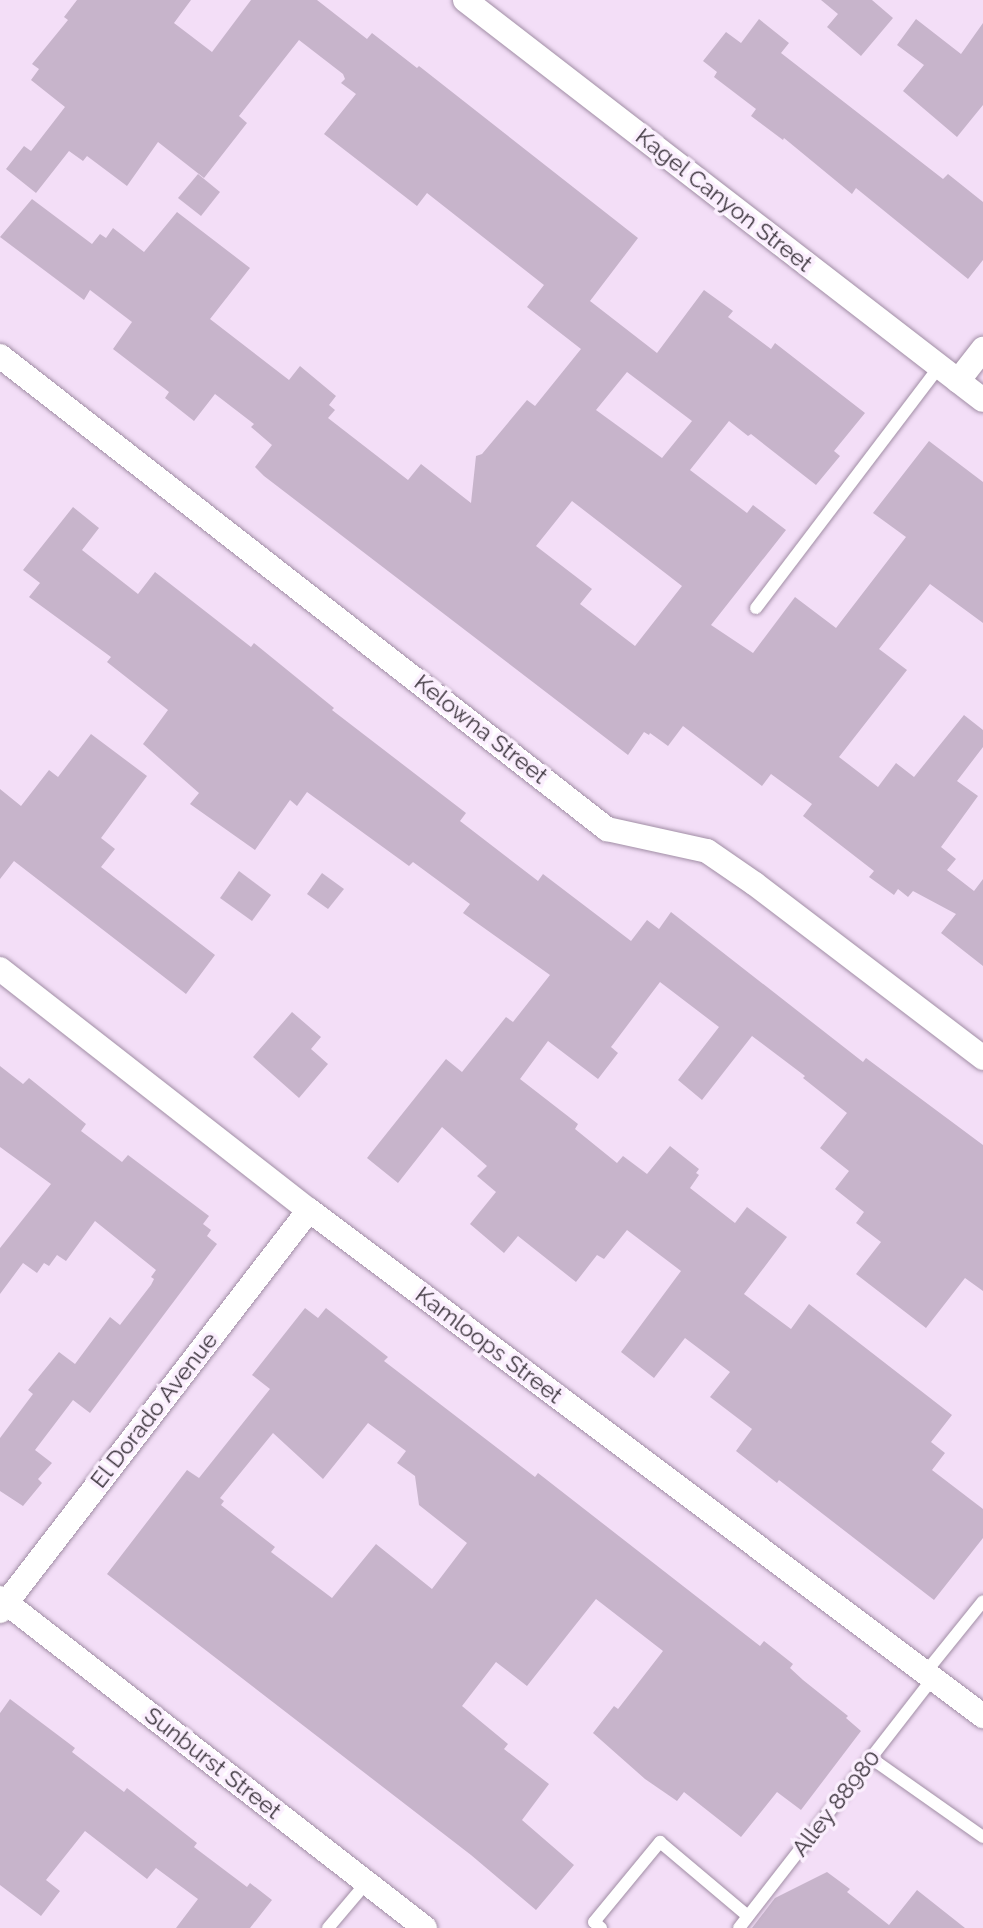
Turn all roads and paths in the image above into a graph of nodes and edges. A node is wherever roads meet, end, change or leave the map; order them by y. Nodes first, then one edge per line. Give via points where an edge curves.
1 (465, 0) edge
2 (983, 349) edge
3 (0, 356) edge
4 (949, 374) junction
5 (983, 400) edge
6 (757, 608) dead end
7 (0, 969) edge
8 (983, 1058) edge
9 (309, 1210) junction
10 (983, 1601) edge
11 (2, 1604) edge
12 (929, 1676) junction
13 (983, 1716) edge
14 (871, 1758) junction
15 (983, 1838) edge
16 (367, 1882) junction
17 (748, 1916) junction
18 (328, 1928) edge
19 (425, 1928) edge
20 (601, 1928) edge
21 (739, 1928) edge

1 - 4 street, Kagel Canyon Street
2 - 4 street
3 - 8 street, Kelowna Street via 607,829 707,851
4 - 5 street, Kagel Canyon Street
4 - 6 lane
7 - 9 street, Kamloops Street
9 - 11 street, El Dorado Avenue
9 - 12 street, Kamloops Street
10 - 12 lane, Alley 88980
11 - 16 street, Sunburst Street
12 - 13 street, Kamloops Street
12 - 14 lane, Alley 88980
14 - 15 lane
14 - 17 lane, Alley 88980
16 - 18 lane
16 - 19 street, Sunburst Street
17 - 20 lane via 660,1842 594,1922
17 - 21 lane, Alley 88980

